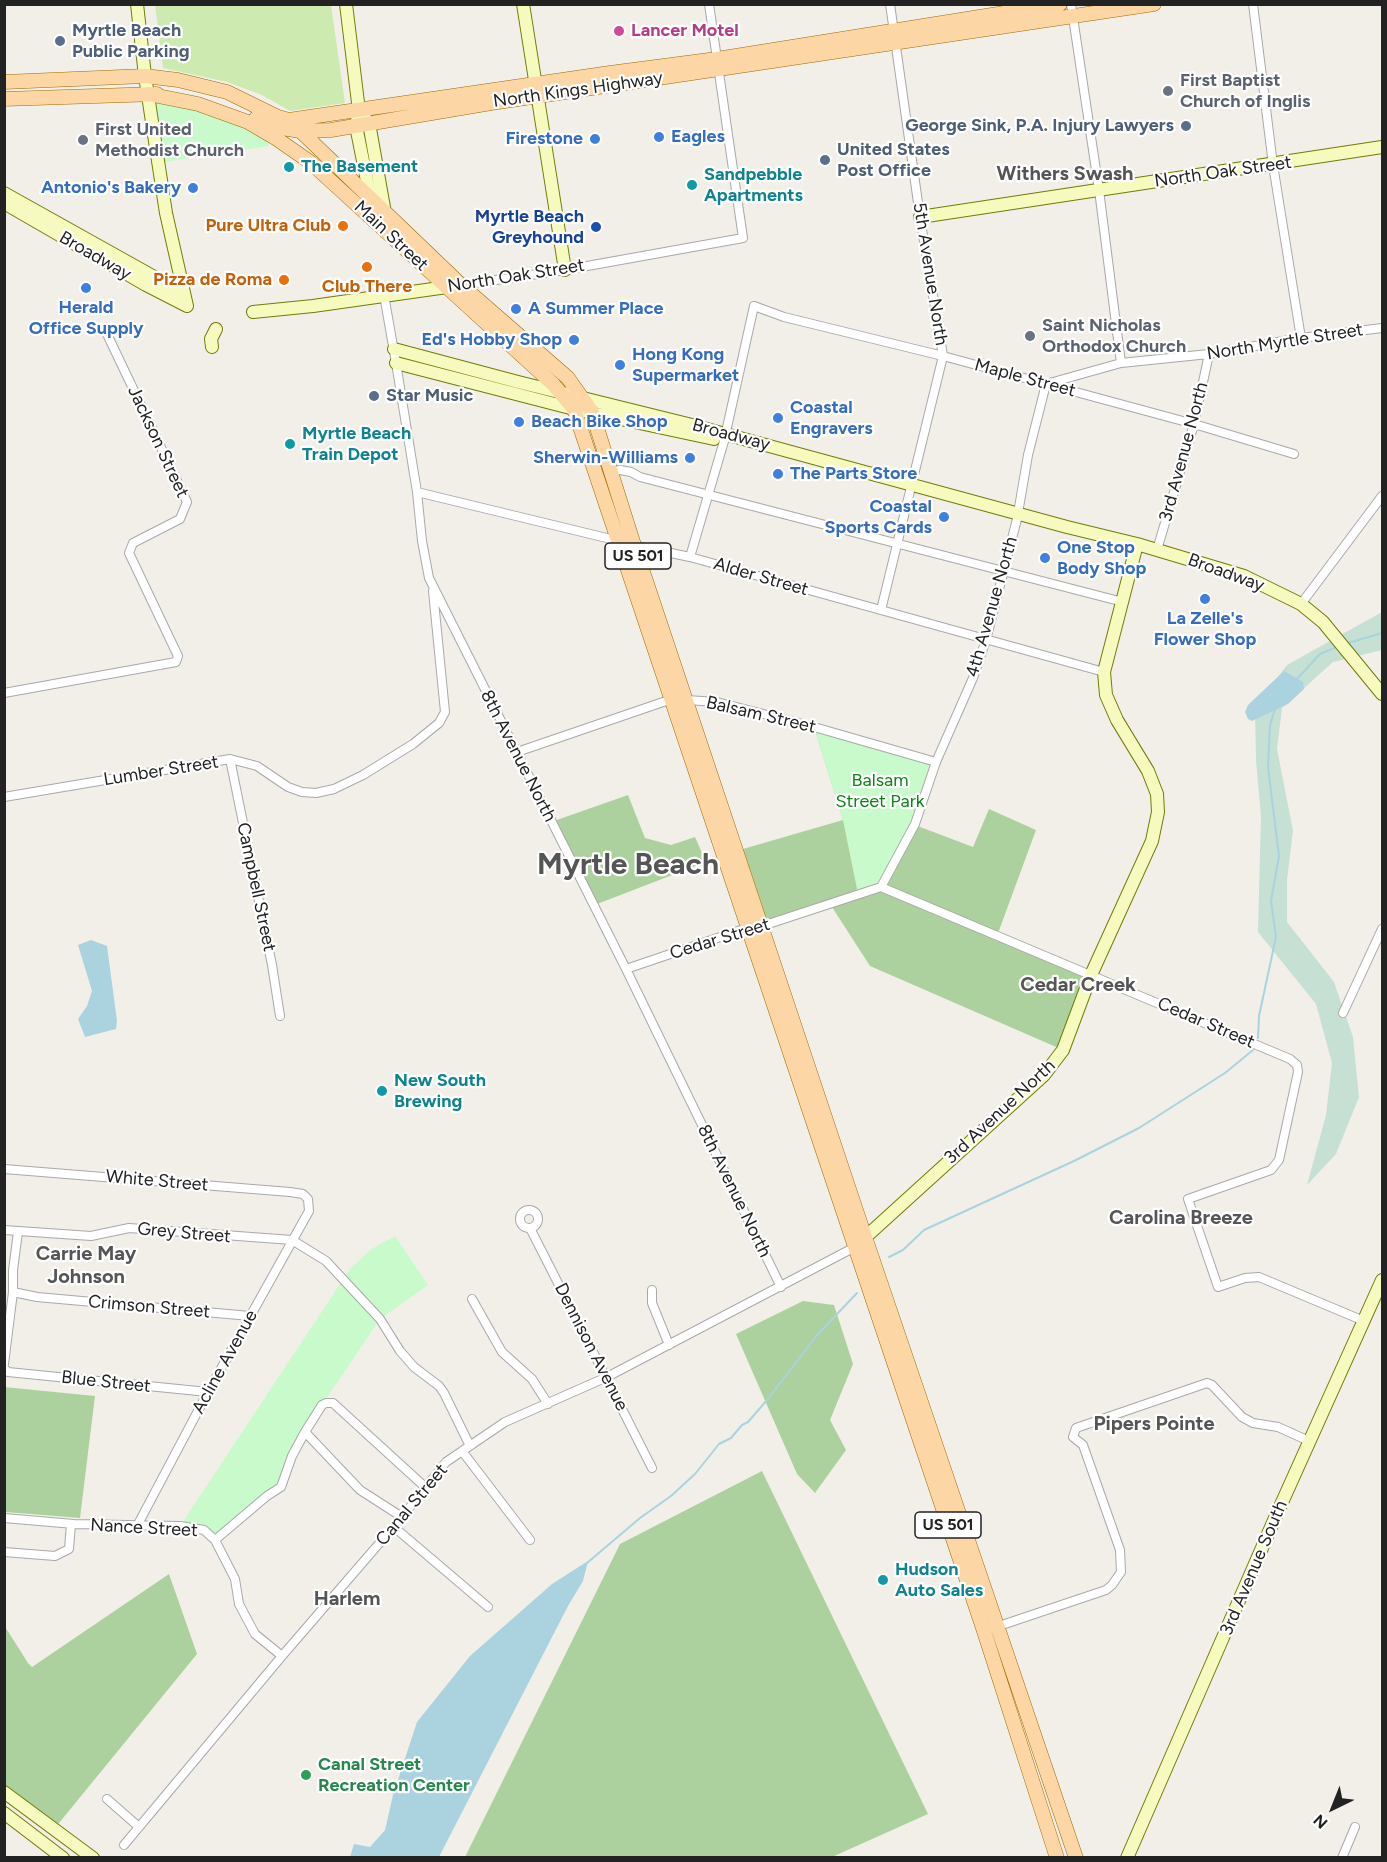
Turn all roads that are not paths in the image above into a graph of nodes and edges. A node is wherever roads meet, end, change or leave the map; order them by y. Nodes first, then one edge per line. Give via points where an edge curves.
1 (137, 4) edge
2 (346, 4) edge
3 (523, 4) edge
4 (709, 4) edge
5 (890, 4) edge
6 (1060, 4) edge
7 (1154, 4) edge
8 (1253, 4) edge
9 (1072, 11) edge
10 (895, 37) junction
11 (718, 64) junction
12 (145, 76) junction
13 (4, 82) edge
14 (536, 91) junction
15 (148, 94) junction
16 (4, 99) edge
17 (359, 111) junction
18 (289, 120) junction
19 (362, 125) junction
20 (300, 131) junction
21 (1383, 147) edge
22 (1273, 165) junction
23 (1099, 189) junction
24 (4, 193) edge
25 (370, 200) junction
26 (4, 203) edge
27 (27, 211) junction
28 (381, 217) junction
29 (920, 217) junction
30 (565, 270) junction
31 (461, 285) junction
32 (446, 287) junction
33 (183, 293) junction
34 (384, 295) junction
35 (253, 312) dead end
36 (1383, 328) edge
37 (216, 329) dead end
38 (106, 334) dead end
39 (1301, 338) junction
40 (212, 346) dead end
41 (394, 349) junction
42 (1209, 354) junction
43 (943, 356) junction
44 (396, 363) junction
45 (1120, 363) junction
46 (1046, 384) junction
47 (561, 393) junction
48 (583, 398) junction
49 (574, 409) junction
50 (592, 412) junction
51 (1194, 424) junction
52 (725, 438) junction
53 (1294, 454) dead end
54 (610, 472) junction
55 (910, 487) junction
56 (417, 492) junction
57 (708, 495) junction
58 (1383, 496) edge
59 (1018, 516) junction
60 (620, 542) junction
61 (897, 543) junction
62 (1137, 544) junction
63 (634, 545) junction
64 (1157, 550) junction
65 (690, 557) junction
66 (1004, 572) junction
67 (433, 586) junction
68 (1123, 602) junction
69 (1301, 604) junction
70 (881, 610) junction
71 (986, 640) junction
72 (1104, 672) junction
73 (4, 693) edge
74 (1383, 694) edge
75 (679, 699) junction
76 (517, 752) junction
77 (230, 759) junction
78 (936, 762) junction
79 (4, 797) edge
80 (881, 887) junction
81 (756, 928) junction
82 (1383, 929) edge
83 (626, 969) junction
84 (1091, 975) junction
85 (1342, 1013) dead end
86 (280, 1016) dead end
87 (4, 1169) edge
88 (308, 1199) joint
89 (530, 1227) dead end
90 (4, 1230) edge
91 (18, 1232) junction
92 (292, 1240) junction
93 (860, 1242) junction
94 (1383, 1280) edge
95 (782, 1287) junction
96 (652, 1290) dead end
97 (13, 1292) junction
98 (471, 1299) dead end
99 (250, 1316) junction
100 (1364, 1321) junction
101 (669, 1345) junction
102 (5, 1368) edge
103 (607, 1377) junction
104 (208, 1392) junction
105 (548, 1404) junction
106 (305, 1432) junction
107 (1310, 1441) junction
108 (466, 1448) junction
109 (652, 1467) dead end
110 (425, 1487) junction
111 (402, 1517) junction
112 (4, 1518) edge
113 (71, 1524) junction
114 (137, 1526) junction
115 (394, 1527) junction
116 (215, 1540) junction
117 (530, 1540) dead end
118 (4, 1552) edge
119 (488, 1607) dead end
120 (991, 1629) junction
121 (282, 1656) junction
122 (4, 1792) edge
123 (107, 1799) dead end
124 (4, 1813) edge
125 (139, 1827) junction
126 (1355, 1827) dead end
127 (124, 1845) dead end
128 (63, 1857) edge
129 (93, 1857) edge
130 (1057, 1857) edge
131 (1076, 1857) edge
132 (1127, 1857) edge
133 (1342, 1857) edge

1 - 12 street
2 - 17 street
3 - 14 street
4 - 11 street
5 - 10 street, 5th Avenue North
6 - 10 main road, North Kings Highway
7 - 9 main road, North Kings Highway
8 - 22 street
9 - 10 main road, North Kings Highway
9 - 23 street
10 - 11 main road, North Kings Highway
10 - 29 street, 5th Avenue North
11 - 14 main road, North Kings Highway via 610,73
11 - 30 street, North Oak Street via 743,238
12 - 13 main road
12 - 15 street
12 - 18 main road via 227,92
14 - 17 main road, North Kings Highway
14 - 19 main road, North Kings Highway
14 - 30 street
15 - 16 main road, North Kings Highway
15 - 20 main road, North Kings Highway via 192,95 277,127
15 - 28 main road, Main Street / US 501 via 198,104 248,122 278,139
15 - 33 street
17 - 18 main road, North Kings Highway
17 - 19 street
18 - 20 main road, Main Street / US 501
19 - 20 main road, North Kings Highway
19 - 25 street
19 - 28 street
20 - 25 main road, Main Street / US 501
21 - 22 street, North Oak Street
22 - 23 street, North Oak Street
22 - 39 street
23 - 29 street, North Oak Street
23 - 45 street
24 - 27 street, Broadway
25 - 28 main road, Main Street / US 501
26 - 27 street, Broadway
27 - 33 street, Broadway
27 - 33 street, Broadway via 187,306
28 - 31 main road, Main Street / US 501
28 - 32 main road, Main Street / US 501
29 - 43 street, 5th Avenue North
30 - 31 street, North Oak Street
31 - 32 street, North Oak Street
31 - 48 main road, Main Street / US 501 via 568,378
32 - 34 street, North Oak Street
32 - 47 main road, Main Street / US 501
34 - 35 street, North Oak Street
34 - 41 street, 8th Avenue North
36 - 39 street, North Myrtle Street
37 - 40 street
38 - 73 street, Jackson Street via 188,502 180,519 133,543 129,553 178,656 176,662
39 - 42 street, North Myrtle Street
41 - 44 street, 8th Avenue North
41 - 47 street, Broadway
42 - 45 street, North Myrtle Street
42 - 51 street, 3rd Avenue North
43 - 46 street, Maple Street
43 - 52 street, Maple Street via 754,306
43 - 55 street, 5th Avenue North
44 - 49 street, Broadway
44 - 56 street, 8th Avenue North
45 - 46 street, North Myrtle Street
46 - 51 street, Maple Street
46 - 59 street, 4th Avenue North
47 - 48 street, Broadway
47 - 49 main road, Main Street / US 501
48 - 50 main road, Main Street / US 501
48 - 52 street, Broadway
49 - 50 street, Broadway
49 - 60 main road, US 501
50 - 52 street, Broadway
50 - 54 main road, US 501
51 - 53 street, Maple Street
51 - 64 street, 3rd Avenue North
52 - 55 street, Broadway
52 - 57 street
54 - 57 street via 631,472
54 - 63 main road, US 501
55 - 59 street, Broadway
55 - 61 street, 5th Avenue North
56 - 60 street, Alder Street
56 - 67 street, 8th Avenue North via 422,542
57 - 61 street
57 - 65 street
58 - 69 street
59 - 62 street, Broadway
59 - 66 street, 4th Avenue North
60 - 63 street, Alder Street
60 - 75 main road, US 501
61 - 66 street
61 - 70 street, 5th Avenue North
62 - 64 street, Broadway
62 - 68 street, 3rd Avenue North
63 - 65 street, Alder Street
63 - 75 main road, US 501
64 - 69 street, Broadway via 1244,576
65 - 70 street, Alder Street
66 - 68 street
66 - 71 street, 4th Avenue North
67 - 76 street, 8th Avenue North
67 - 77 street, Lumber Street via 445,712 439,723 363,775 316,794 288,787 256,766
68 - 72 street, 3rd Avenue North
69 - 74 street, Broadway via 1323,622
70 - 71 street, Alder Street
71 - 72 street, Alder Street
71 - 78 street, 4th Avenue North
72 - 84 street, 3rd Avenue North via 1106,695 1148,771 1157,794 1158,812 1152,841
75 - 76 street, Balsam Street
75 - 78 street, Balsam Street via 717,702
75 - 81 main road, US 501
76 - 83 street, 8th Avenue North
77 - 79 street, Lumber Street
77 - 86 street, Campbell Street
78 - 80 street, 4th Avenue North via 915,824
80 - 81 street, Cedar Street
80 - 84 street, Cedar Street
81 - 83 street, Cedar Street
81 - 93 main road, US 501
82 - 85 street
83 - 95 street, 8th Avenue North
84 - 93 street, 3rd Avenue North via 1063,1050 1044,1075
84 - 100 street, Cedar Street via 1297,1065 1279,1160 1271,1170 1188,1198 1218,1287 1259,1277
87 - 88 street, White Street via 290,1192
88 - 92 street, Acline Avenue via 309,1211
89 - 103 street, Dennison Avenue
90 - 91 street, Grey Street
91 - 92 street, Grey Street via 92,1236 129,1228
91 - 97 street
92 - 99 street, Acline Avenue
92 - 108 street via 326,1261 380,1319 414,1368 439,1386
93 - 95 street, Canal Street
93 - 120 main road, US 501
94 - 100 street, 3rd Avenue South
95 - 101 street, Canal Street
96 - 101 street via 652,1304
97 - 99 street, Crimson Street
97 - 102 street
98 - 105 street via 502,1352 532,1379
99 - 104 street, Acline Avenue
100 - 107 street, 3rd Avenue South
101 - 103 street, Canal Street
102 - 104 street, Blue Street
103 - 105 street, Canal Street
103 - 109 street, Dennison Avenue
104 - 114 street, Acline Avenue
105 - 108 street, Canal Street via 505,1422
106 - 110 street via 322,1404 333,1403
106 - 111 street via 360,1490
106 - 116 street via 281,1487
107 - 120 street via 1242,1417 1207,1383 1076,1428 1073,1437 1083,1445 1120,1550 1121,1572 1106,1590
107 - 132 street, 3rd Avenue South
108 - 110 street, Canal Street via 446,1462
108 - 117 street
110 - 111 street, Canal Street
111 - 115 street, Canal Street
112 - 113 street, Nance Street
113 - 114 street, Nance Street
113 - 118 street via 69,1549 55,1556
114 - 116 street, Nance Street via 197,1528
115 - 119 street
115 - 121 street, Canal Street
116 - 121 street, Nance Street via 235,1579 239,1604 255,1634
120 - 130 main road, US 501
120 - 131 main road, US 501
121 - 125 street, Canal Street
122 - 129 street
123 - 125 street
124 - 128 street
125 - 127 street, Canal Street
126 - 133 street

